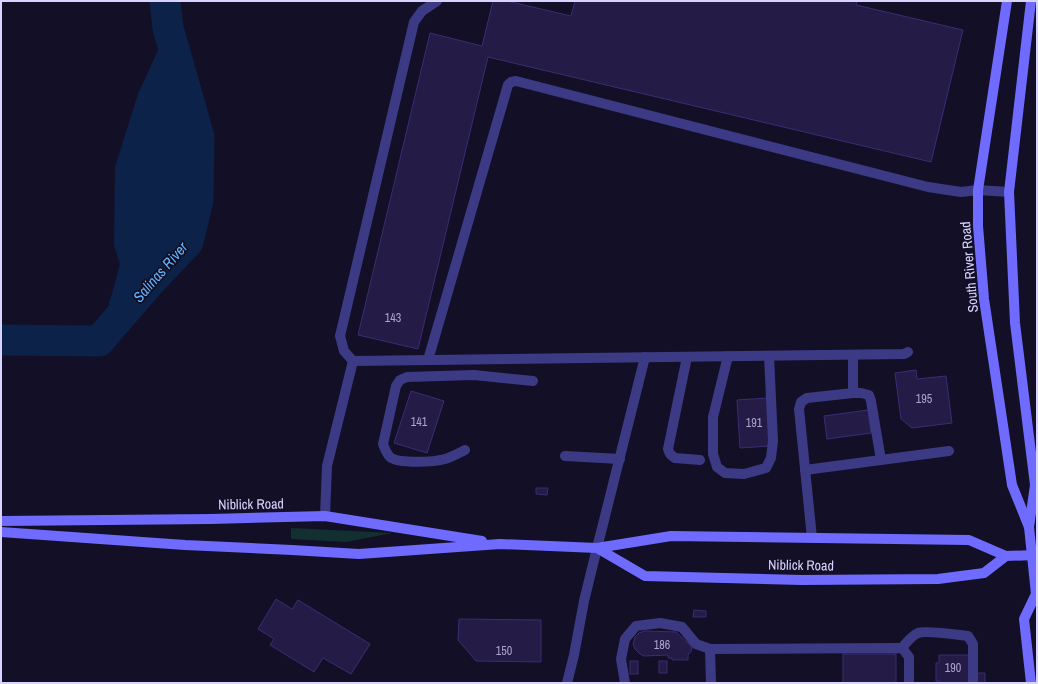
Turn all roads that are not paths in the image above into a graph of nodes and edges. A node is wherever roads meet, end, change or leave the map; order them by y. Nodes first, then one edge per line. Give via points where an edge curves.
1 (437, 1) edge
2 (1007, 1) edge
3 (1032, 1) edge
4 (1037, 2) edge
5 (978, 190) junction
6 (1009, 192) junction
7 (908, 352) dead end
8 (853, 355) junction
9 (728, 356) junction
10 (769, 356) junction
11 (687, 357) junction
12 (645, 358) junction
13 (428, 360) junction
14 (353, 361) junction
15 (533, 381) dead end
16 (853, 393) junction
17 (465, 450) dead end
18 (949, 451) dead end
19 (566, 456) dead end
20 (620, 459) junction
21 (700, 460) dead end
22 (882, 460) junction
23 (805, 470) junction
24 (325, 516) junction
25 (1, 521) edge
26 (1029, 527) junction
27 (1, 532) edge
28 (812, 538) junction
29 (500, 544) junction
30 (598, 548) junction
31 (1006, 556) junction
32 (1035, 556) edge
33 (1036, 595) edge
34 (902, 648) junction
35 (710, 649) junction
36 (567, 683) edge
37 (625, 683) edge
38 (711, 683) edge
39 (909, 683) edge
40 (973, 683) edge
41 (1032, 683) edge

1 - 14 street via 422,11 414,22 340,336 344,351
2 - 5 main road, South River Road
3 - 4 street
3 - 6 main road, South River Road
5 - 6 street
5 - 13 street via 961,192 928,187 516,81 511,82 508,85
5 - 26 main road, South River Road via 984,299 1010,477
6 - 26 main road, South River Road via 1015,323 1035,485
7 - 8 street
8 - 10 street
8 - 16 street
9 - 10 street
9 - 10 street via 713,417 713,454 717,467 725,473 744,474 766,468 771,458 773,441
9 - 11 street
11 - 12 street
11 - 21 street via 668,449 675,458
12 - 13 street
12 - 20 street
13 - 14 street
14 - 24 street via 327,466
15 - 17 street via 474,375 408,376 400,380 396,386 383,444 385,451 392,458 428,462 445,459
16 - 22 street via 869,395
16 - 23 street via 807,398 801,402 799,409
18 - 22 street
19 - 20 street
20 - 30 street
22 - 23 street
23 - 28 street
24 - 25 main road, Niblick Road
24 - 29 main road, Niblick Road
26 - 32 main road, South River Road
27 - 29 main road, Niblick Road via 359,554
28 - 30 main road, Niblick Road via 671,536
28 - 31 main road, Niblick Road via 969,540
29 - 30 main road, Niblick Road
30 - 31 main road, Niblick Road via 645,576 802,580 938,579 984,573
30 - 36 street
31 - 32 main road, Niblick Road
32 - 33 main road, South River Road
33 - 41 main road, South River Road via 1024,619
34 - 35 street
34 - 39 street via 909,657
34 - 40 street via 920,632 968,636 973,644
35 - 37 street via 696,644 682,627 660,623 636,626 625,640 622,652
35 - 38 street

